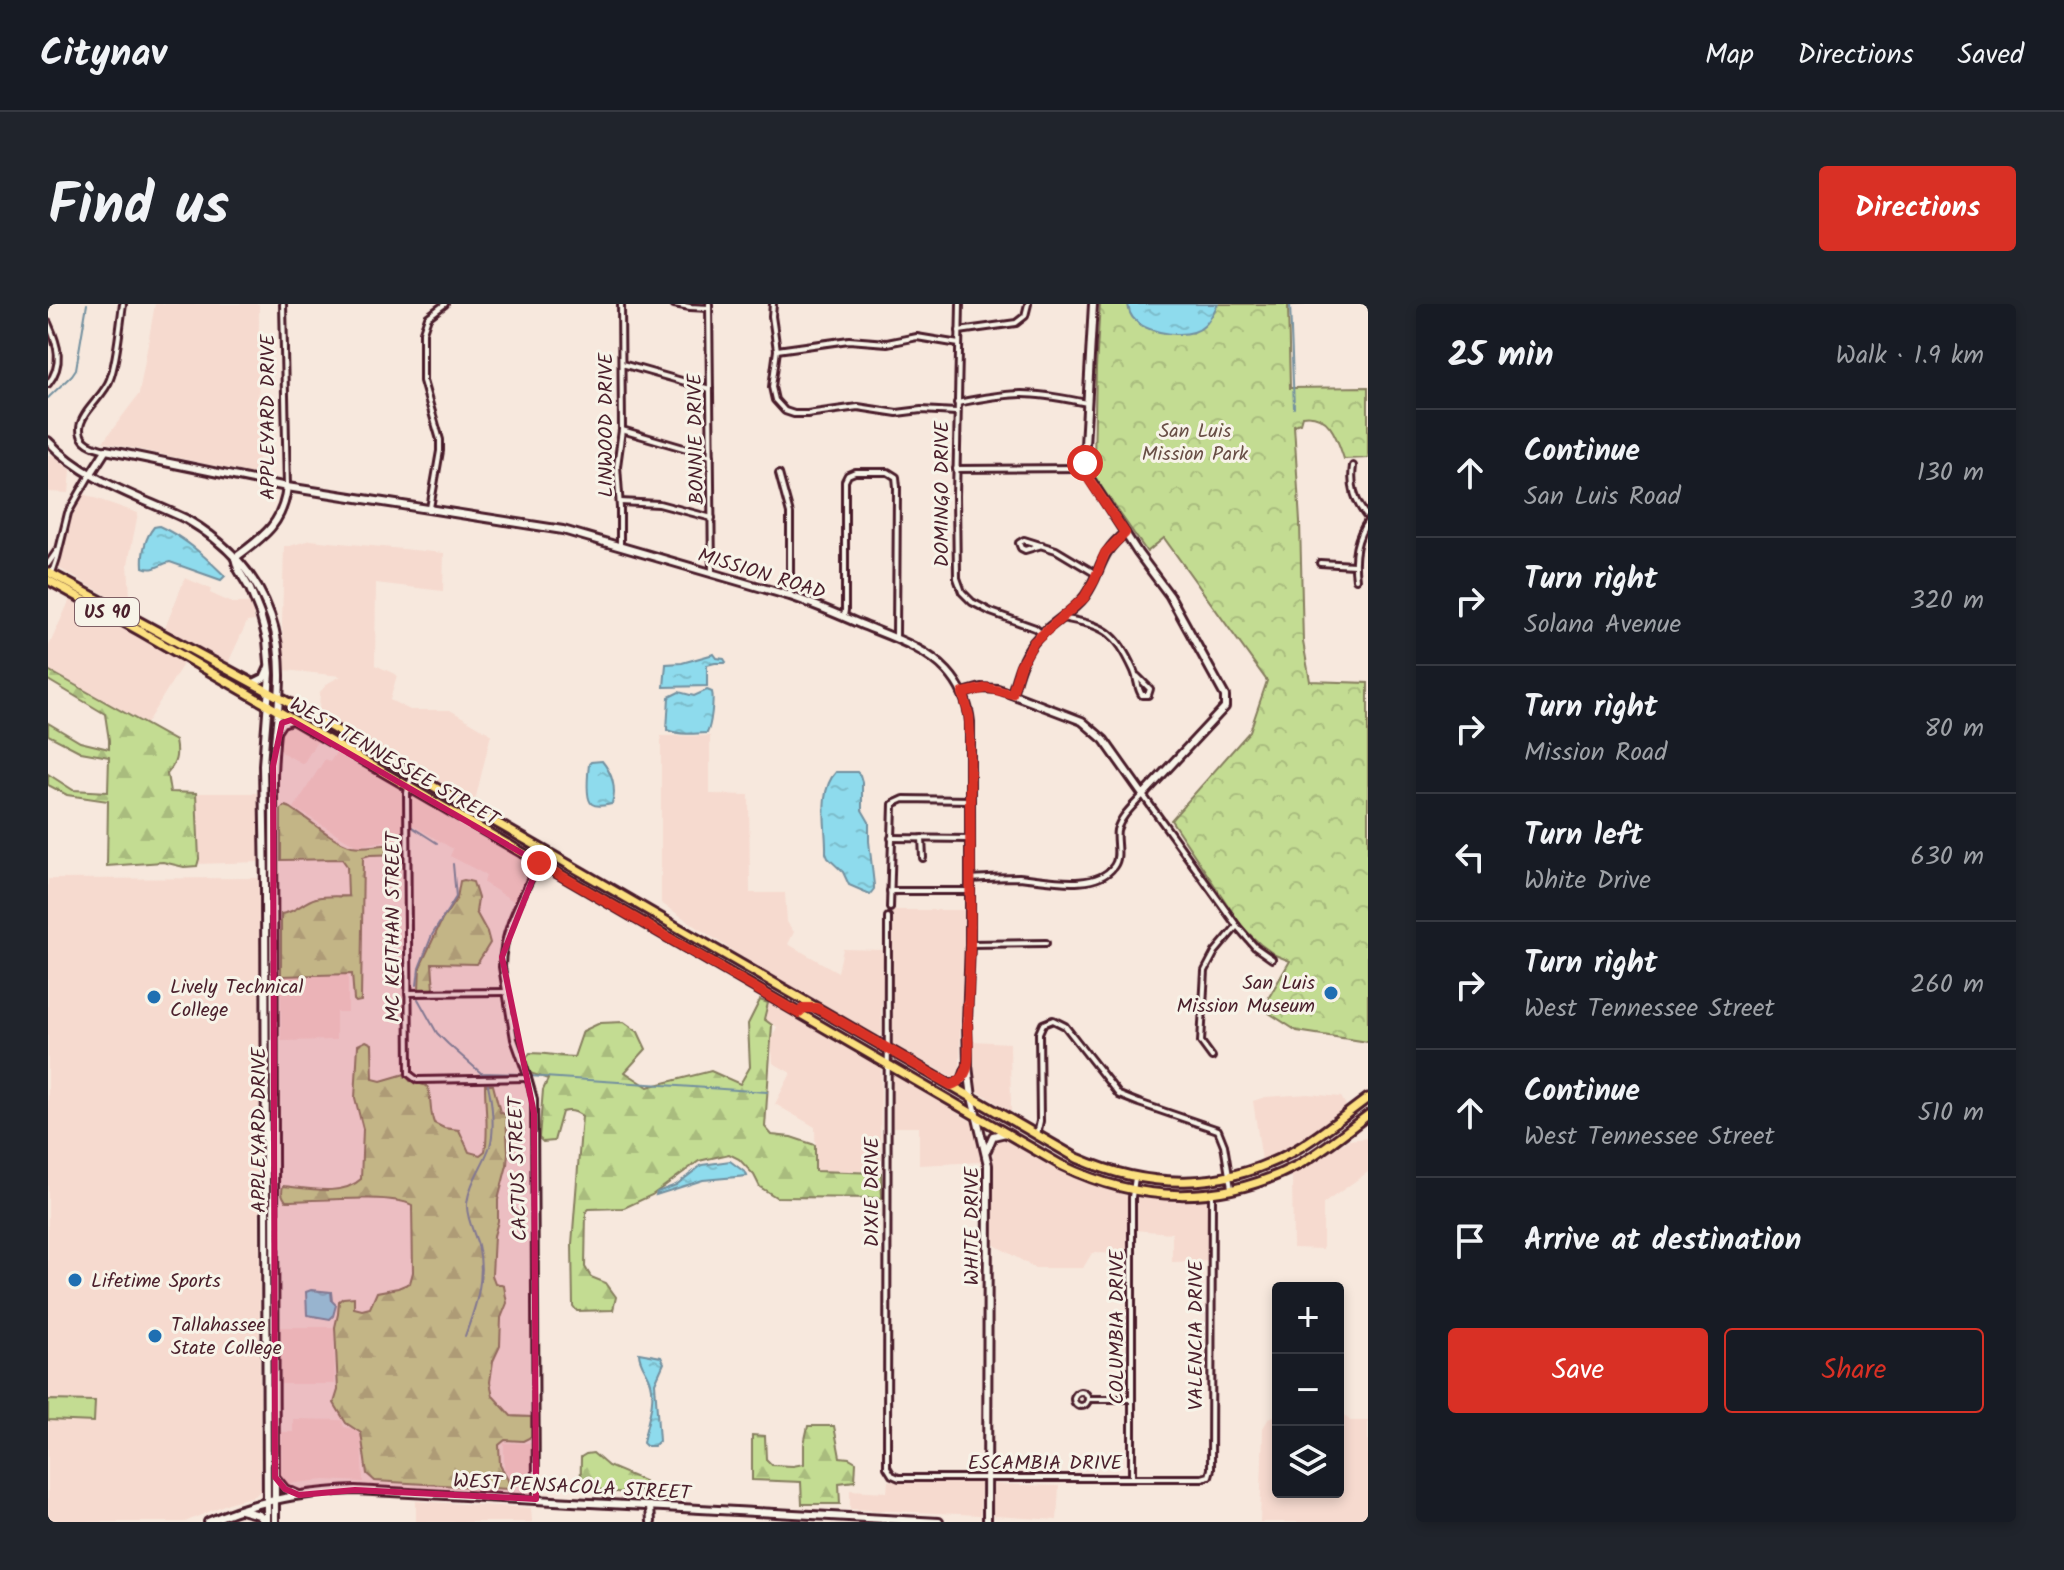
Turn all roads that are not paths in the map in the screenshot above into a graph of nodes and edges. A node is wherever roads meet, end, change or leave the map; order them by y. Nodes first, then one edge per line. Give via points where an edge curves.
1 (123, 304) edge
2 (283, 304) edge
3 (445, 304) edge
4 (621, 304) edge
5 (674, 304) edge
6 (773, 304) edge
7 (960, 304) edge
8 (1028, 304) edge
9 (1093, 304) edge
10 (709, 306) edge
11 (48, 323) edge
12 (959, 331) junction
13 (959, 344) junction
14 (777, 350) junction
15 (622, 364) junction
16 (48, 384) edge
17 (710, 389) junction
18 (957, 403) junction
19 (1087, 403) junction
20 (957, 412) junction
21 (622, 430) junction
22 (48, 441) edge
23 (106, 450) junction
24 (711, 456) junction
25 (1353, 466) dead end
26 (1085, 468) junction
27 (956, 469) junction
28 (779, 474) dead end
29 (90, 475) junction
30 (287, 487) junction
31 (620, 502) junction
32 (430, 508) junction
33 (712, 518) junction
34 (1368, 520) edge
35 (1125, 533) junction
36 (1042, 545) junction
37 (620, 547) junction
38 (59, 550) junction
39 (235, 558) junction
40 (1320, 563) dead end
41 (48, 564) edge
42 (1354, 565) junction
43 (712, 573) junction
44 (1096, 574) junction
45 (49, 576) edge
46 (1356, 579) dead end
47 (790, 596) junction
48 (844, 617) junction
49 (133, 618) junction
50 (1062, 618) junction
51 (120, 620) junction
52 (1042, 634) junction
53 (896, 639) junction
54 (213, 661) junction
55 (192, 662) junction
56 (270, 663) junction
57 (1137, 676) junction
58 (254, 683) junction
59 (269, 692) junction
60 (963, 693) junction
61 (1012, 694) junction
62 (279, 697) junction
63 (268, 706) junction
64 (277, 712) junction
65 (291, 720) junction
66 (274, 740) junction
67 (358, 743) junction
68 (336, 746) junction
69 (414, 775) junction
70 (408, 787) junction
71 (1143, 795) junction
72 (970, 800) junction
73 (478, 812) junction
74 (473, 824) junction
75 (891, 838) junction
76 (922, 838) junction
77 (970, 839) junction
78 (544, 850) junction
79 (923, 858) dead end
80 (539, 863) junction
81 (265, 868) junction
82 (274, 868) junction
83 (970, 879) junction
84 (270, 886) junction
85 (890, 891) junction
86 (970, 891) junction
87 (622, 895) junction
88 (615, 907) junction
89 (890, 908) dead end
90 (888, 917) dead end
91 (1237, 926) junction
92 (1046, 943) dead end
93 (970, 944) junction
94 (720, 951) junction
95 (1272, 959) dead end
96 (712, 962) junction
97 (506, 992) junction
98 (408, 993) junction
99 (817, 1008) junction
100 (798, 1013) junction
101 (270, 1025) junction
102 (887, 1048) junction
103 (1212, 1057) dead end
104 (888, 1064) junction
105 (968, 1066) junction
106 (528, 1078) junction
107 (951, 1085) junction
108 (972, 1097) junction
109 (1368, 1098) edge
110 (1368, 1115) edge
111 (976, 1116) junction
112 (1328, 1128) junction
113 (1006, 1133) junction
114 (266, 1135) junction
115 (274, 1135) junction
116 (1037, 1135) junction
117 (1335, 1139) junction
118 (1293, 1152) junction
119 (986, 1153) junction
120 (1079, 1159) junction
121 (1061, 1165) junction
122 (1287, 1170) junction
123 (1229, 1176) junction
124 (1135, 1178) junction
125 (1231, 1190) junction
126 (1133, 1191) junction
127 (1212, 1193) junction
128 (266, 1234) junction
129 (275, 1234) junction
130 (266, 1325) junction
131 (275, 1325) junction
132 (275, 1384) junction
133 (266, 1388) junction
134 (1088, 1399) dead end
135 (1132, 1399) junction
136 (887, 1467) joint
137 (1209, 1476) joint
138 (275, 1477) junction
139 (986, 1477) junction
140 (1132, 1478) junction
141 (299, 1495) junction
142 (275, 1499) junction
143 (536, 1499) junction
144 (266, 1502) junction
145 (650, 1506) junction
146 (241, 1510) junction
147 (879, 1520) edge
148 (208, 1522) edge
149 (266, 1522) edge
150 (275, 1522) edge
151 (651, 1522) edge
152 (939, 1522) edge
153 (987, 1522) edge

1 - 23 street via 109,383 80,427 87,443
2 - 30 street, APPLEYARD DRIVE
3 - 32 street via 428,317 423,332 423,381 440,440
4 - 15 street, LINWOOD DRIVE
5 - 10 street
6 - 14 street
7 - 12 street, DOMINGO DRIVE
8 - 12 street via 1016,323
9 - 19 street
10 - 17 street, BONNIE DRIVE
11 - 16 street via 59,355
12 - 13 street, DOMINGO DRIVE
13 - 14 street via 917,337
13 - 18 street, DOMINGO DRIVE
14 - 20 street via 772,373 775,400 794,414 858,407 897,413
15 - 17 street
15 - 21 street, LINWOOD DRIVE
17 - 24 street, BONNIE DRIVE
18 - 19 street via 1023,394
18 - 20 street, DOMINGO DRIVE
19 - 26 street
20 - 27 street, DOMINGO DRIVE
21 - 24 street
21 - 31 street, LINWOOD DRIVE
22 - 29 street
23 - 29 street
23 - 30 street, MISSION ROAD
24 - 33 street, BONNIE DRIVE
25 - 34 street via 1352,491
26 - 27 street
26 - 35 street
27 - 52 street, DOMINGO DRIVE via 956,567 962,592 979,606
28 - 47 street via 790,514
29 - 38 street via 68,513
29 - 39 street via 200,527
30 - 32 street, MISSION ROAD
30 - 39 street, APPLEYARD DRIVE via 278,519
31 - 33 street via 659,504
31 - 37 street, LINWOOD DRIVE
32 - 37 street, MISSION ROAD via 540,525
33 - 43 street, BONNIE DRIVE
34 - 42 street
35 - 44 street via 1105,553
35 - 71 street via 1170,596 1226,700 1223,711
36 - 36 street via 1024,540 1019,543 1025,550
36 - 44 street
37 - 43 street, MISSION ROAD
38 - 41 street
38 - 45 street
39 - 56 street, APPLEYARD DRIVE via 260,614
39 - 62 street, APPLEYARD DRIVE via 253,578 272,620 279,652
40 - 42 street
42 - 46 street
43 - 47 street, MISSION ROAD
44 - 50 street via 1084,598
45 - 49 main road, WEST TENNESSEE STREET / US 90
45 - 51 main road, WEST TENNESSEE STREET / US 90
47 - 48 street, MISSION ROAD
48 - 53 street, MISSION ROAD
48 - 53 street via 844,485 855,472 888,472 897,487
49 - 51 main road
49 - 54 main road, WEST TENNESSEE STREET / US 90
50 - 52 street
50 - 57 street via 1110,632
51 - 55 main road, WEST TENNESSEE STREET / US 90
52 - 61 street via 1025,655
53 - 60 street, MISSION ROAD via 934,660
54 - 55 main road
54 - 58 main road, WEST TENNESSEE STREET / US 90
55 - 63 main road, WEST TENNESSEE STREET / US 90
56 - 58 street via 264,678
56 - 59 street, APPLEYARD DRIVE
57 - 57 street via 1139,692 1147,696 1150,689
58 - 59 main road, WEST TENNESSEE STREET / US 90
59 - 62 main road, WEST TENNESSEE STREET / US 90
59 - 63 street, APPLEYARD DRIVE
60 - 61 street via 987,688
60 - 72 street, WHITE DRIVE via 970,722
61 - 71 street via 1089,725
62 - 64 street, APPLEYARD DRIVE
62 - 67 main road, WEST TENNESSEE STREET / US 90
63 - 64 main road, WEST TENNESSEE STREET / US 90
63 - 81 street, APPLEYARD DRIVE
64 - 65 main road, WEST TENNESSEE STREET / US 90
64 - 66 street, APPLEYARD DRIVE
65 - 66 street via 280,725
65 - 68 main road, WEST TENNESSEE STREET / US 90
66 - 82 street, APPLEYARD DRIVE
67 - 68 main road
67 - 69 main road, WEST TENNESSEE STREET / US 90
68 - 70 main road, WEST TENNESSEE STREET / US 90
69 - 70 street, MC KEITHAN STREET
69 - 73 main road, WEST TENNESSEE STREET / US 90
70 - 74 main road, WEST TENNESSEE STREET / US 90
70 - 98 street, MC KEITHAN STREET
71 - 83 street via 1121,821 1117,862 1103,875 1078,882
71 - 91 street
72 - 75 street via 904,799 893,804
72 - 77 street, WHITE DRIVE
73 - 74 main road
73 - 78 main road, WEST TENNESSEE STREET / US 90
74 - 80 main road, WEST TENNESSEE STREET / US 90
75 - 76 street
75 - 85 street
76 - 77 street
76 - 79 street
77 - 83 street, WHITE DRIVE
78 - 80 street, CACTUS STREET
78 - 87 main road, WEST TENNESSEE STREET / US 90
80 - 88 main road, WEST TENNESSEE STREET / US 90
80 - 97 street, CACTUS STREET via 503,950
81 - 82 street
81 - 84 street, APPLEYARD DRIVE
82 - 84 street, APPLEYARD DRIVE
83 - 86 street, WHITE DRIVE
84 - 101 street, APPLEYARD DRIVE
85 - 86 street
85 - 89 street
86 - 93 street, WHITE DRIVE
87 - 88 main road
87 - 94 main road, WEST TENNESSEE STREET / US 90
88 - 96 main road, WEST TENNESSEE STREET / US 90
90 - 102 street, DIXIE DRIVE
91 - 95 street
91 - 103 street via 1205,971 1201,1042
92 - 93 street
93 - 105 street, WHITE DRIVE
94 - 96 main road
94 - 99 main road, WEST TENNESSEE STREET / US 90
96 - 100 main road, WEST TENNESSEE STREET / US 90
97 - 98 street
97 - 106 street, CACTUS STREET
98 - 106 street, MC KEITHAN STREET via 413,1079
99 - 100 main road
99 - 102 main road, WEST TENNESSEE STREET / US 90
100 - 104 main road, WEST TENNESSEE STREET / US 90
101 - 114 street, APPLEYARD DRIVE
101 - 115 street, APPLEYARD DRIVE
102 - 104 street, DIXIE DRIVE
102 - 107 main road, WEST TENNESSEE STREET / US 90
104 - 111 main road, WEST TENNESSEE STREET / US 90
104 - 136 street, DIXIE DRIVE
105 - 107 street via 962,1080
105 - 108 street, WHITE DRIVE
106 - 143 street, CACTUS STREET via 534,1099
107 - 108 main road, WEST TENNESSEE STREET / US 90
108 - 111 street, WHITE DRIVE
108 - 116 main road, WEST TENNESSEE STREET / US 90
109 - 112 main road, WEST TENNESSEE STREET / US 90
110 - 117 main road, WEST TENNESSEE STREET / US 90
111 - 113 main road, WEST TENNESSEE STREET / US 90
111 - 119 street, WHITE DRIVE
112 - 117 main road
112 - 118 main road, WEST TENNESSEE STREET / US 90
113 - 119 street via 993,1136
113 - 121 main road, WEST TENNESSEE STREET / US 90
114 - 115 street
114 - 128 street, APPLEYARD DRIVE
115 - 129 street, APPLEYARD DRIVE
116 - 120 main road, WEST TENNESSEE STREET / US 90
116 - 123 street via 1039,1033 1053,1020 1065,1026 1119,1095 1218,1130
117 - 122 main road, WEST TENNESSEE STREET / US 90
118 - 122 main road
118 - 123 main road, WEST TENNESSEE STREET / US 90
119 - 139 street, WHITE DRIVE
120 - 121 main road
120 - 124 main road, WEST TENNESSEE STREET / US 90
121 - 126 main road, WEST TENNESSEE STREET / US 90
122 - 125 main road, WEST TENNESSEE STREET / US 90
123 - 124 main road, WEST TENNESSEE STREET / US 90 via 1183,1182
123 - 125 street
124 - 126 street, COLUMBIA DRIVE
125 - 127 main road, WEST TENNESSEE STREET / US 90
126 - 127 main road, WEST TENNESSEE STREET / US 90
126 - 135 street, COLUMBIA DRIVE
127 - 137 street, VALENCIA DRIVE
128 - 129 street
128 - 130 street, APPLEYARD DRIVE
129 - 131 street, APPLEYARD DRIVE
130 - 131 street
130 - 133 street, APPLEYARD DRIVE
131 - 132 street, APPLEYARD DRIVE
132 - 133 street
132 - 138 street, APPLEYARD DRIVE
133 - 144 street, APPLEYARD DRIVE
134 - 135 street
135 - 140 street, COLUMBIA DRIVE
136 - 139 street, ESCAMBIA DRIVE via 899,1478
137 - 140 street, ESCAMBIA DRIVE
138 - 141 street
138 - 142 street, APPLEYARD DRIVE
139 - 140 street, ESCAMBIA DRIVE
139 - 153 street, WHITE DRIVE
141 - 142 street, WEST PENSACOLA STREET
141 - 143 street, WEST PENSACOLA STREET via 355,1490
142 - 144 street, WEST PENSACOLA STREET
142 - 150 street, APPLEYARD DRIVE
143 - 145 street, WEST PENSACOLA STREET
144 - 146 street, WEST PENSACOLA STREET
144 - 149 street, APPLEYARD DRIVE
145 - 147 street, WEST PENSACOLA STREET
145 - 151 street
146 - 148 street, WEST PENSACOLA STREET
146 - 149 street
147 - 152 street, WEST PENSACOLA STREET

